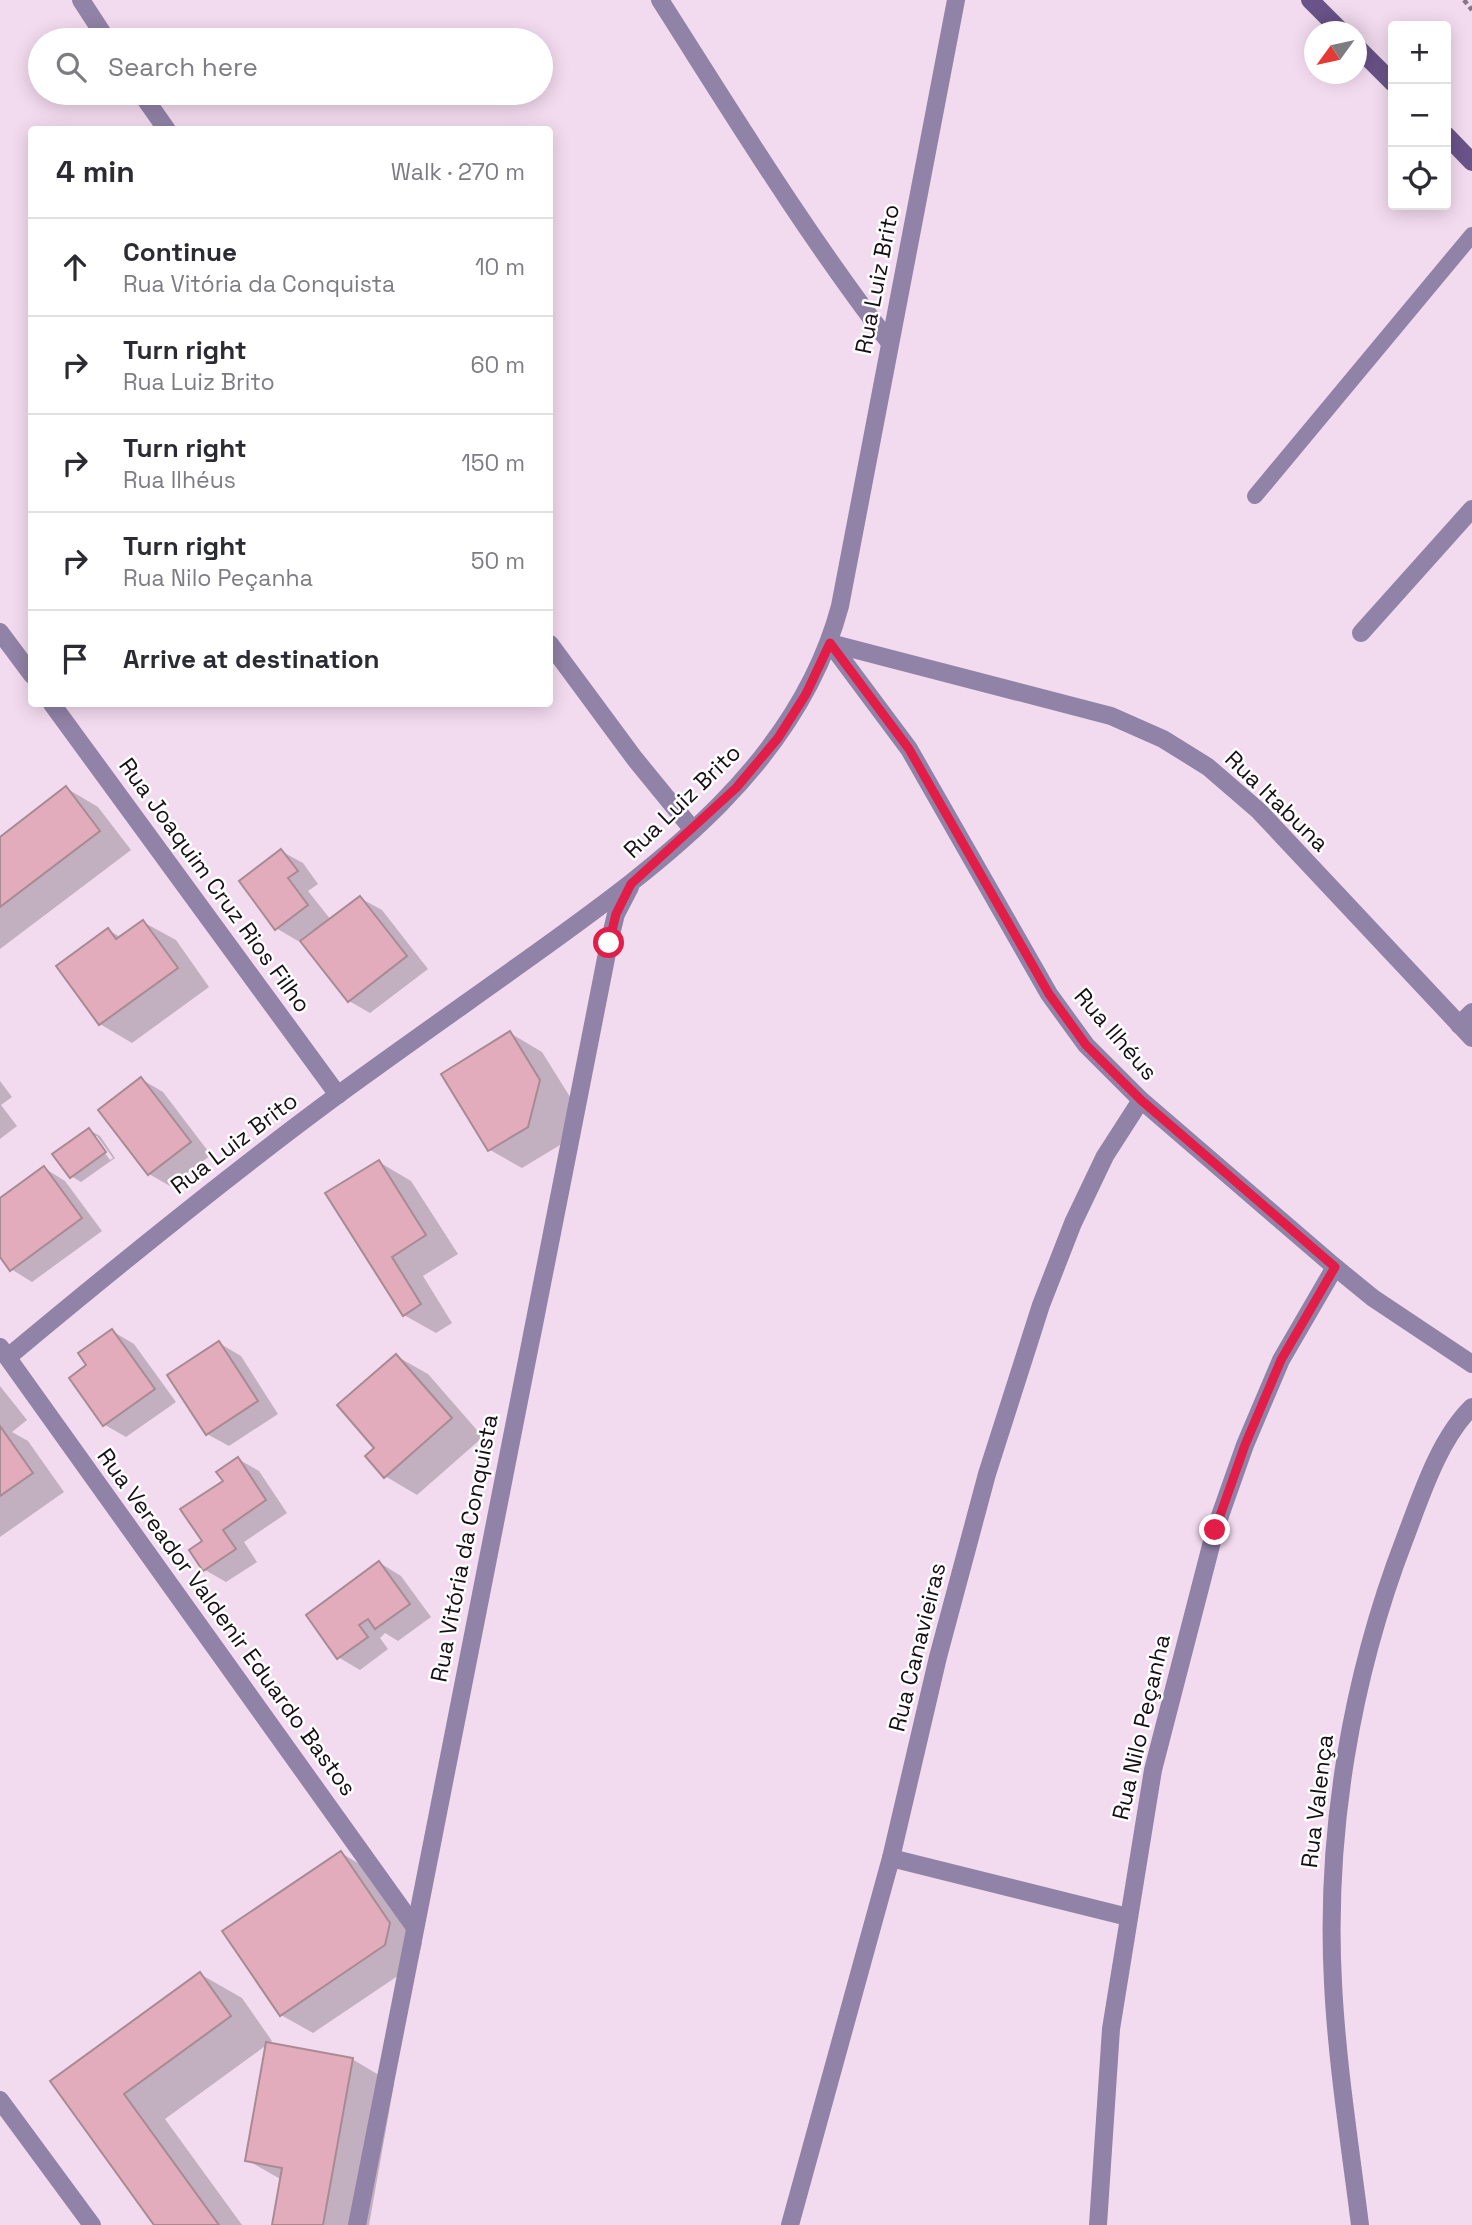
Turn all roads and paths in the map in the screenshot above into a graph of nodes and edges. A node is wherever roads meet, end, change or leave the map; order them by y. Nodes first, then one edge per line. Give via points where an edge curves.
1 (80, 0) edge
2 (660, 0) edge
3 (956, 0) edge
4 (1464, 0) edge
5 (1312, 1) edge
6 (1472, 10) edge
7 (1331, 21) edge
8 (99, 28) edge
9 (1367, 57) edge
10 (1388, 78) edge
11 (149, 105) edge
12 (164, 126) edge
13 (1451, 140) edge
14 (1472, 162) edge
15 (1472, 235) edge
16 (890, 343) junction
17 (1255, 496) dead end
18 (1472, 509) edge
19 (0, 632) edge
20 (1361, 632) dead end
21 (830, 643) junction
22 (553, 648) edge
23 (28, 670) edge
24 (54, 707) edge
25 (693, 830) junction
26 (631, 884) junction
27 (1468, 1025) edge
28 (338, 1095) junction
29 (1141, 1100) junction
30 (1335, 1267) junction
31 (4, 1352) edge
32 (1472, 1364) edge
33 (1472, 1407) edge
34 (891, 1858) junction
35 (1128, 1917) junction
36 (414, 1926) junction
37 (0, 2100) edge
38 (92, 2225) edge
39 (357, 2225) edge
40 (790, 2225) edge
41 (1098, 2225) edge
42 (1360, 2225) edge

1 - 8 street
2 - 16 street via 816,243
3 - 16 street, Rua Luiz Brito
4 - 6 path
5 - 7 main road
9 - 10 main road
11 - 12 street
13 - 14 main road
15 - 17 lane
16 - 21 street, Rua Luiz Brito
18 - 20 street
19 - 23 street
21 - 25 street, Rua Luiz Brito via 778,738
21 - 27 street, Rua Itabuna via 1098,712 1163,739 1208,767 1259,811
21 - 29 street, Rua Ilhéus via 909,749 1049,994 1086,1045
22 - 25 street
24 - 28 street, Rua Joaquim Cruz Rios Filho
25 - 26 street, Rua Luiz Brito
26 - 28 street, Rua Luiz Brito
26 - 36 street, Rua Vitória da Conquista via 616,914 609,943
28 - 31 street, Rua Luiz Brito
29 - 30 street, Rua Ilhéus
29 - 34 street, Rua Canavieiras via 1105,1156 1041,1305 986,1474
30 - 32 street, Rua Ilhéus
30 - 35 street, Rua Nilo Peçanha via 1281,1360 1215,1530 1153,1770
31 - 36 street, Rua Vereador Valdenir Eduardo Bastos
33 - 42 street, Rua Valença via 1443,1450 1385,1589 1349,1735 1332,1894 1333,1984
34 - 35 street
34 - 40 street, Rua Canavieiras
35 - 41 street, Rua Nilo Peçanha via 1111,2029
36 - 39 street, Rua Vitória da Conquista
37 - 38 street

